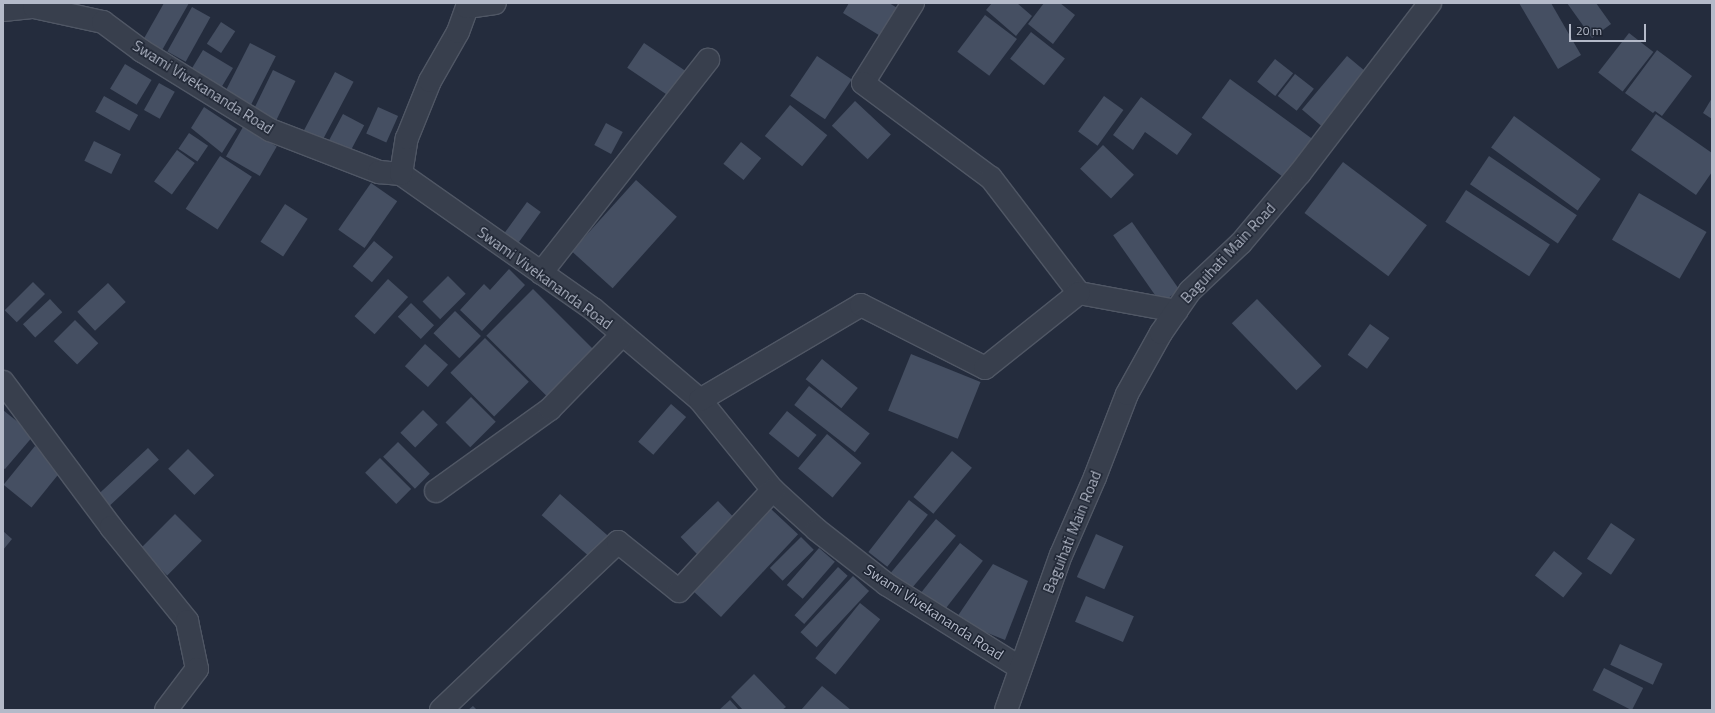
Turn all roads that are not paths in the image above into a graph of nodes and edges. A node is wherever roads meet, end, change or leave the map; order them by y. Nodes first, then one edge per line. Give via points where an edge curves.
1 (495, 3) edge
2 (913, 3) edge
3 (1430, 3) edge
4 (35, 5) edge
5 (466, 5) edge
6 (3, 10) edge
7 (708, 60) dead end
8 (401, 174) junction
9 (541, 273) junction
10 (1079, 293) junction
11 (1176, 311) junction
12 (622, 335) junction
13 (3, 382) edge
14 (700, 400) junction
15 (773, 490) junction
16 (436, 491) dead end
17 (1019, 667) junction
18 (166, 710) edge
19 (441, 710) edge
20 (1006, 710) edge

1 - 5 street
2 - 10 street via 863,83 990,178
3 - 11 street, Baguihati Main Road via 1300,173 1241,243 1190,290
4 - 6 street, Swami Vivekananda Road
4 - 8 street, Swami Vivekananda Road via 103,22 142,51 270,130 380,172
5 - 8 street via 458,32 430,81 407,138
7 - 9 street
8 - 9 street, Swami Vivekananda Road
9 - 12 street, Swami Vivekananda Road via 593,309
10 - 11 street
10 - 14 street via 985,368 861,305
11 - 17 street, Baguihati Main Road via 1127,394 1061,555
12 - 14 street, Swami Vivekananda Road
12 - 16 street via 550,409
13 - 18 street via 111,527 186,621 197,669
14 - 15 street, Swami Vivekananda Road
15 - 17 street, Swami Vivekananda Road via 886,584
15 - 19 street via 679,591 618,542
17 - 20 street, Baguihati Main Road

